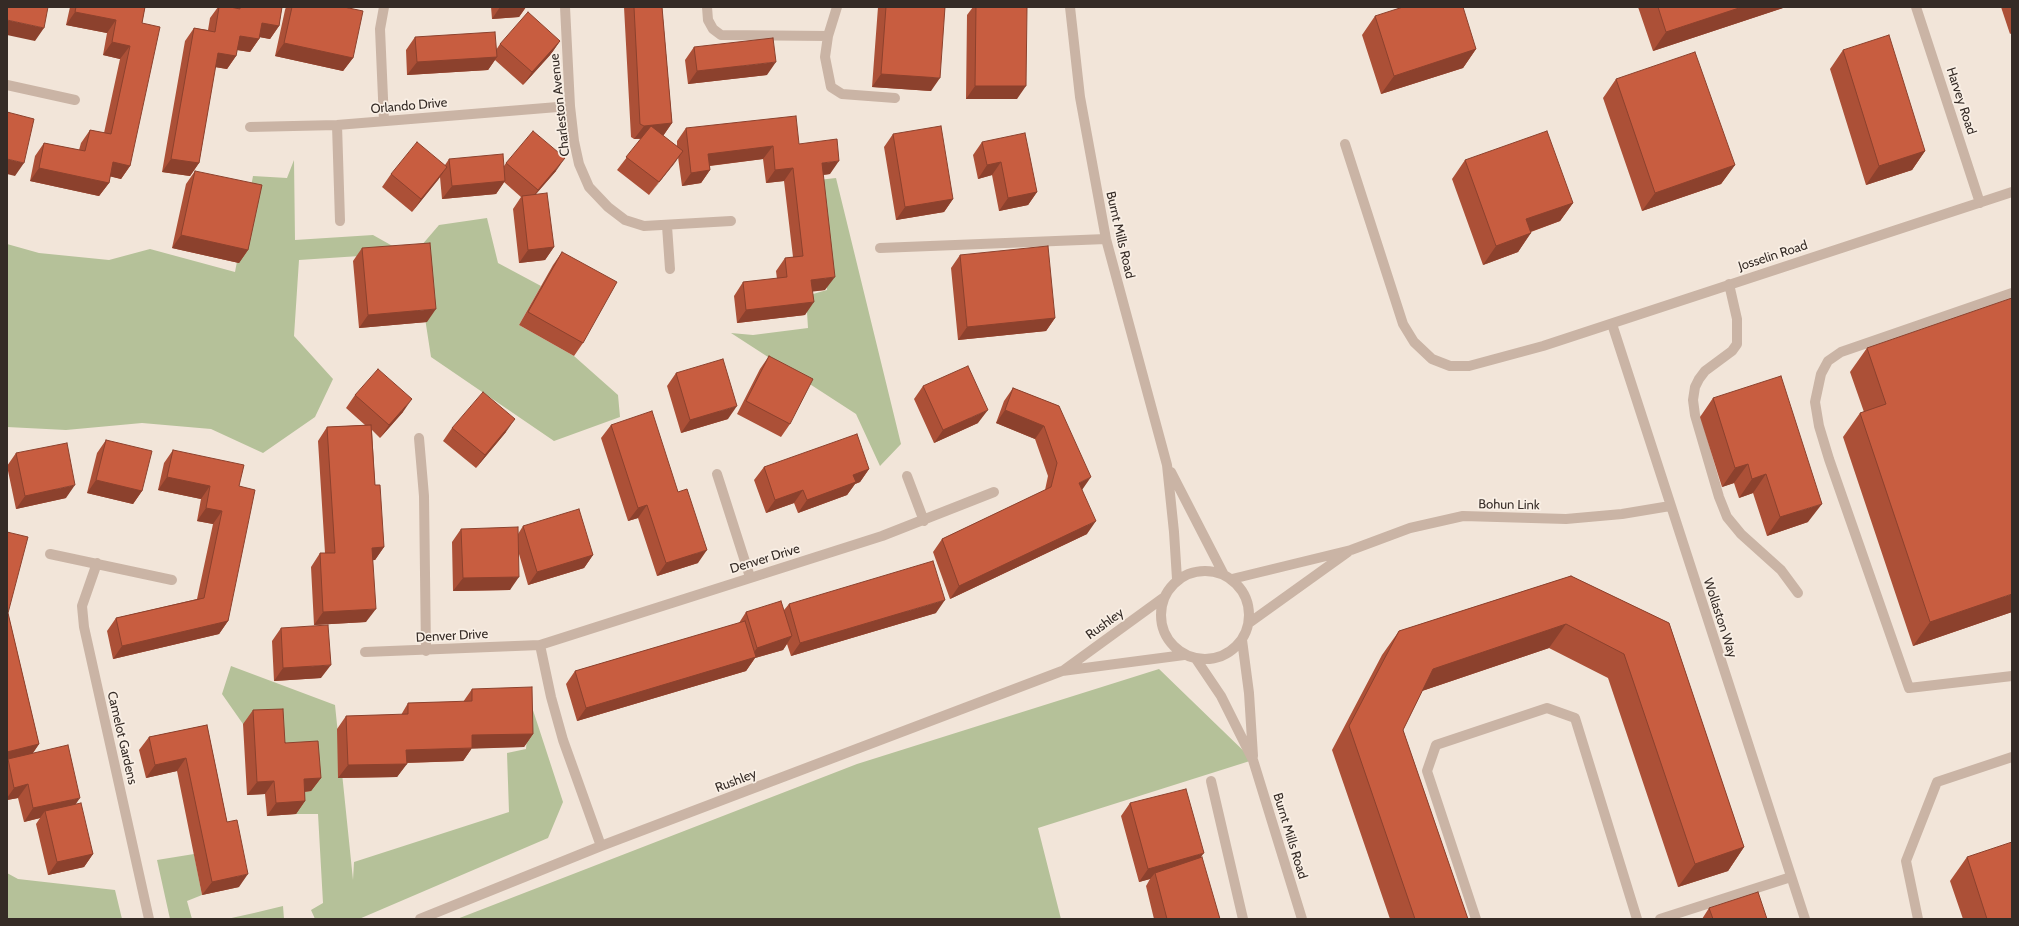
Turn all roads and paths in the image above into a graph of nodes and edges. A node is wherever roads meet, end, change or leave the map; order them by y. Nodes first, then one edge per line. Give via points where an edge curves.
1 (384, 7) edge
2 (565, 7) edge
3 (707, 7) edge
4 (837, 7) edge
5 (1070, 7) edge
6 (1916, 7) edge
7 (828, 36) junction
8 (7, 85) edge
9 (895, 98) dead end
10 (75, 100) dead end
11 (570, 106) junction
12 (384, 121) junction
13 (337, 125) junction
14 (250, 127) dead end
15 (1345, 144) dead end
16 (2012, 192) edge
17 (1980, 203) junction
18 (340, 221) dead end
19 (731, 221) dead end
20 (667, 226) junction
21 (1106, 239) junction
22 (880, 248) dead end
23 (670, 269) dead end
24 (1728, 284) junction
25 (2012, 293) edge
26 (1612, 324) junction
27 (419, 438) dead end
28 (1167, 465) junction
29 (717, 474) dead end
30 (907, 476) dead end
31 (994, 492) dead end
32 (1670, 506) junction
33 (924, 521) junction
34 (1351, 550) junction
35 (50, 554) dead end
36 (98, 563) junction
37 (750, 577) junction
38 (1228, 577) junction
39 (1177, 579) junction
40 (172, 580) dead end
41 (1798, 593) dead end
42 (1163, 598) junction
43 (1249, 623) junction
44 (1242, 640) junction
45 (540, 645) junction
46 (426, 651) junction
47 (364, 652) dead end
48 (1184, 655) junction
49 (1196, 659) junction
50 (1062, 671) junction
51 (2012, 676) edge
52 (2012, 757) edge
53 (1253, 760) junction
54 (1211, 781) dead end
55 (601, 846) junction
56 (1791, 877) junction
57 (149, 919) edge
58 (420, 919) edge
59 (1243, 919) edge
60 (1302, 919) edge
61 (1476, 919) edge
62 (1637, 919) edge
63 (1660, 919) edge
64 (1805, 919) edge
65 (1918, 919) edge

1 - 12 street via 380,29
2 - 11 street, Charleston Avenue
3 - 7 street via 708,20 713,29 721,35
4 - 7 street
5 - 21 street, Burnt Mills Road via 1080,98
6 - 17 street, Harvey Road
7 - 9 street via 825,57 831,87 842,94
8 - 10 street
11 - 12 street, Orlando Drive
11 - 20 street, Charleston Avenue via 579,164 589,187 625,220 644,226
12 - 13 street, Orlando Drive
13 - 14 street, Orlando Drive
13 - 18 street
15 - 26 street, Josselin Road via 1403,324 1414,342 1432,359 1450,366 1469,366
16 - 17 street, Josselin Road
17 - 24 street, Josselin Road
19 - 20 street, Charleston Avenue
20 - 23 street
21 - 22 street
21 - 28 street, Burnt Mills Road
24 - 26 street, Josselin Road
24 - 41 street via 1737,319 1737,344 1699,379 1693,400 1694,415 1727,517 1741,534 1781,570
25 - 51 street via 1841,352 1828,362 1821,374 1815,402 1828,459 1909,688
26 - 32 street, Wollaston Way
27 - 46 street via 424,496
28 - 38 street, Burnt Mills Road
28 - 39 street, Burnt Mills Road
29 - 37 street
30 - 33 street
31 - 33 street, Denver Drive
32 - 34 street, Bohun Link via 1566,519 1463,516 1410,528
32 - 56 street, Wollaston Way
33 - 37 street, Denver Drive
34 - 38 street
34 - 43 street
35 - 36 street
36 - 40 street
36 - 57 street, Camelot Gardens via 82,606 84,627
37 - 45 street, Denver Drive
38 - 39 street via 1215,571 1199,570
38 - 43 street via 1242,590 1248,604
39 - 42 street
42 - 48 street via 1160,613 1162,628 1170,644
42 - 50 street, Rushley
43 - 44 street
44 - 49 street via 1228,654 1212,659
44 - 53 street, Burnt Mills Road via 1249,693
45 - 46 street, Denver Drive
45 - 55 street via 550,697 563,740
46 - 47 street, Denver Drive
48 - 49 street
48 - 50 street, Rushley
49 - 53 street, Burnt Mills Road via 1221,696
50 - 55 street, Rushley
52 - 65 street via 1937,782 1906,861
53 - 60 street, Burnt Mills Road
54 - 59 street
55 - 58 street, Rushley
56 - 63 street
56 - 64 street, Wollaston Way
61 - 62 street via 1427,771 1436,745 1547,708 1575,718

